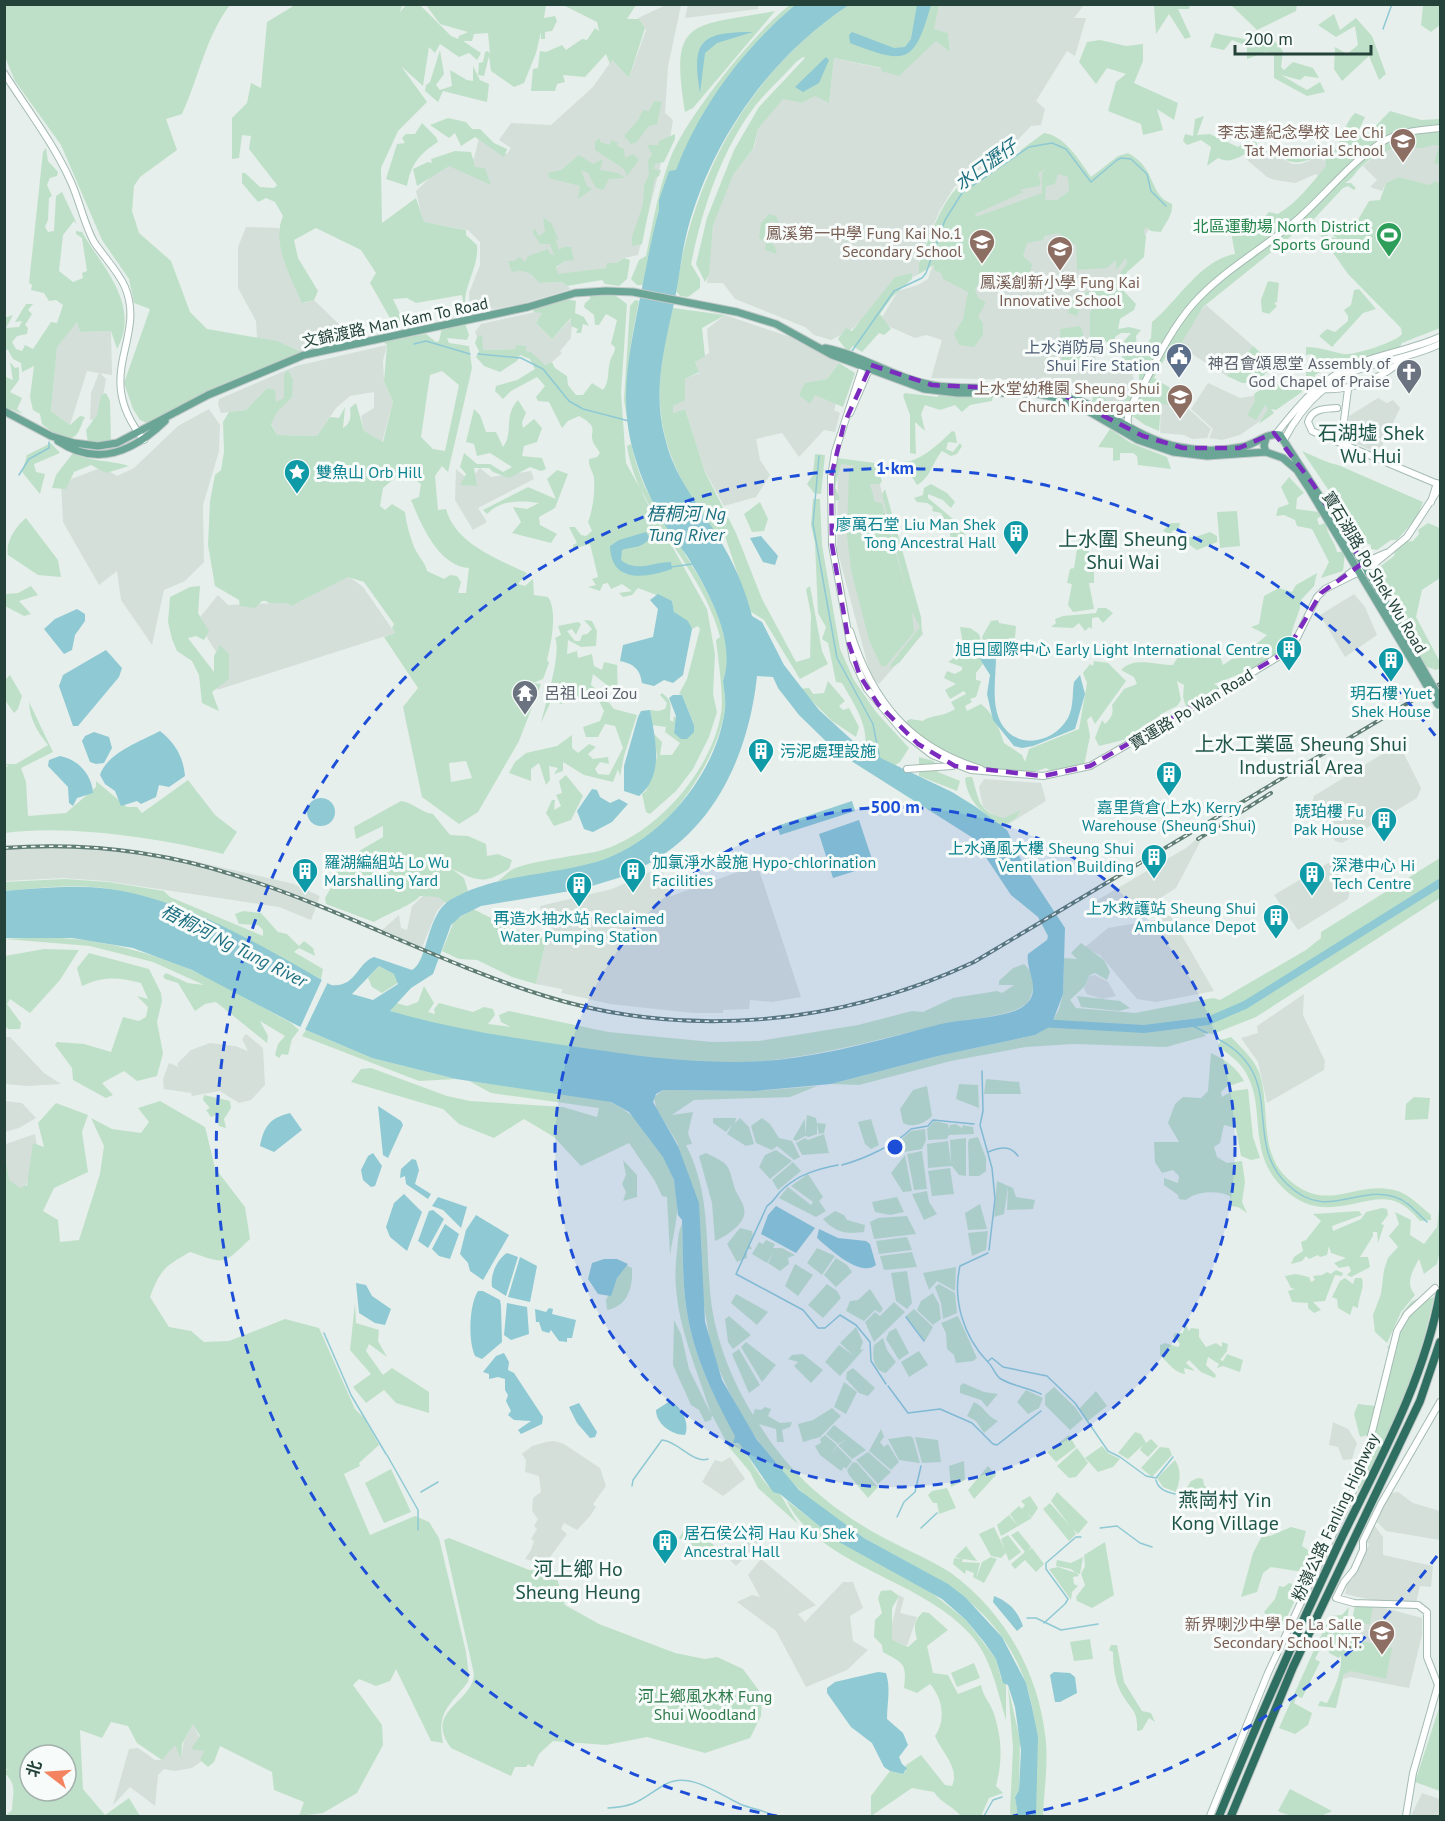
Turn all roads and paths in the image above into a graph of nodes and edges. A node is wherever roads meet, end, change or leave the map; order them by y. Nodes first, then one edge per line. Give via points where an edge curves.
1 (4, 73) edge
2 (1440, 128) edge
3 (1440, 337) edge
4 (1440, 344) edge
5 (1407, 356) junction
6 (867, 366) junction
7 (1324, 389) junction
8 (1348, 389) junction
9 (1335, 390) junction
10 (1132, 404) junction
11 (1337, 408) junction
12 (4, 411) edge
13 (172, 415) junction
14 (1344, 415) junction
15 (1109, 417) junction
16 (1132, 430) junction
17 (138, 433) junction
18 (1272, 435) junction
19 (51, 436) junction
20 (1342, 436) junction
21 (144, 440) junction
22 (1335, 441) junction
23 (1285, 443) junction
24 (1346, 447) junction
25 (1266, 452) junction
26 (1279, 455) junction
27 (1439, 487) edge
28 (1365, 566) junction
29 (1357, 571) junction
30 (842, 608) junction
31 (1422, 673) junction
32 (1440, 704) edge
33 (955, 766) junction
34 (907, 769) dead end
35 (1003, 774) junction
36 (1438, 1292) edge
37 (1440, 1342) edge
38 (1440, 1402) edge
39 (1210, 1816) edge
40 (1219, 1816) edge
41 (1231, 1816) edge
42 (1406, 1816) edge

1 - 17 street via 50,142 94,241 125,287 129,321 119,386 123,406
2 - 10 street via 1412,131 1381,142 1297,220 1211,286 1177,326
3 - 18 street via 1334,374 1309,393
4 - 5 street
5 - 7 street via 1362,368
5 - 8 street via 1396,366
6 - 13 main road, 文錦渡路 Man Kam To Road via 776,324 737,312 633,292 575,293 528,307 304,355 208,395
6 - 15 main road via 932,385 1055,391
6 - 25 main road via 907,384 939,392 1029,393 1057,398 1081,407 1133,438 1173,452 1215,456
6 - 30 street, 寶運路 Po Wan Road via 844,424 831,477 830,516
7 - 9 street
7 - 23 street via 1297,417
8 - 9 street
8 - 14 street
9 - 11 street via 1342,400
10 - 15 street via 1118,417
10 - 16 street via 1127,420
11 - 14 street
11 - 22 street via 1316,411 1308,422 1314,433
12 - 19 main road, 文錦渡路 Man Kam To Road
13 - 17 main road, 文錦渡路 Man Kam To Road
13 - 21 main road, 文錦渡路 Man Kam To Road
14 - 20 street
15 - 16 main road
16 - 18 main road via 1167,444 1208,450 1245,447
17 - 19 main road, 文錦渡路 Man Kam To Road via 124,441 98,446
17 - 21 street
18 - 23 main road, 寶石湖路 Po Shek Wu Road
18 - 25 main road via 1263,446
19 - 21 main road, 文錦渡路 Man Kam To Road via 69,447 98,455 130,449
20 - 22 street
20 - 24 street
22 - 24 street
23 - 26 main road
23 - 28 main road, 寶石湖路 Po Shek Wu Road
24 - 27 street
25 - 26 main road
26 - 29 main road, 寶石湖路 Po Shek Wu Road via 1297,470
27 - 28 street, 寶運路 Po Wan Road via 1412,531
28 - 29 street, 寶運路 Po Wan Road
28 - 31 main road, 寶石湖路 Po Shek Wu Road
29 - 31 main road, 寶石湖路 Po Shek Wu Road
29 - 35 street, 寶運路 Po Wan Road via 1317,597 1303,630 1286,652 1116,753 1064,773
30 - 33 street, 寶運路 Po Wan Road via 853,659 867,690 904,733 932,755
30 - 35 street, 寶運路 Po Wan Road via 872,687 906,729 945,756
31 - 32 main road, 寶石湖路 Po Shek Wu Road, bridge
33 - 34 street
33 - 35 street, 寶運路 Po Wan Road
36 - 39 street via 1412,1308 1397,1331 1368,1448 1353,1491 1268,1673
36 - 40 highway, 粉嶺公路 Fanling Highway via 1430,1339 1409,1396 1280,1668
37 - 41 highway, 粉嶺公路 Fanling Highway via 1420,1401 1293,1667
38 - 42 street via 1372,1521 1354,1570 1336,1598 1354,1603 1418,1605 1428,1616 1427,1657 1438,1684 1413,1773

